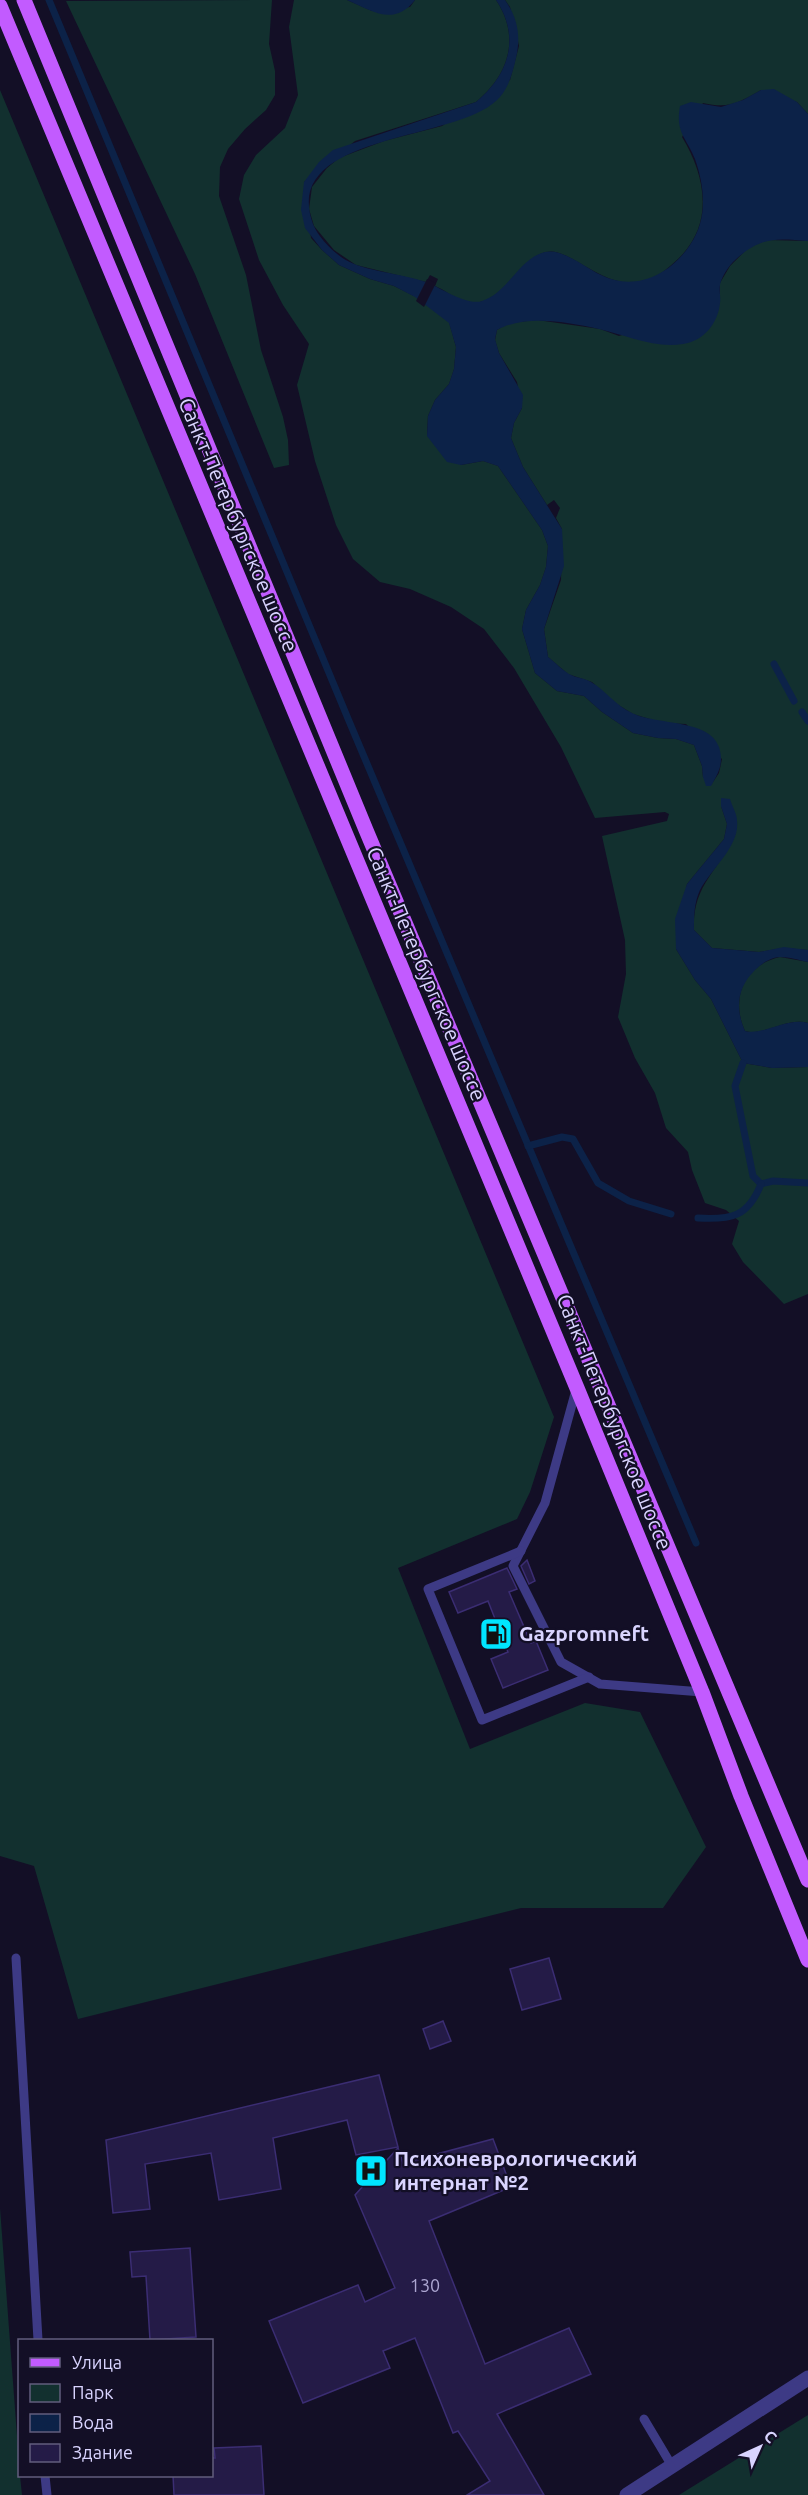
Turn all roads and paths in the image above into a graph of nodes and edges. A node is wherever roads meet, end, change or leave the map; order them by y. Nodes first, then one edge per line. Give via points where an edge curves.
1 (24, 0) edge
2 (0, 6) edge
3 (577, 1388) junction
4 (520, 1551) junction
5 (589, 1677) junction
6 (702, 1692) junction
7 (808, 1880) edge
8 (16, 1958) dead end
9 (808, 1960) edge
10 (38, 2339) edge
11 (808, 2378) edge
12 (644, 2419) dead end
13 (672, 2466) junction
14 (45, 2477) edge
15 (46, 2495) edge
16 (627, 2495) edge

1 - 7 main road, Санкт-Петербургское шоссе via 366,830
2 - 3 main road, Санкт-Петербургское шоссе
3 - 4 lane via 545,1503
3 - 6 main road, Санкт-Петербургское шоссе
4 - 5 lane via 513,1566 561,1662
4 - 5 lane via 428,1588 482,1720
5 - 6 lane via 600,1684
6 - 9 main road, Санкт-Петербургское шоссе
8 - 10 lane
11 - 13 street
12 - 13 lane
13 - 16 street
14 - 15 lane

